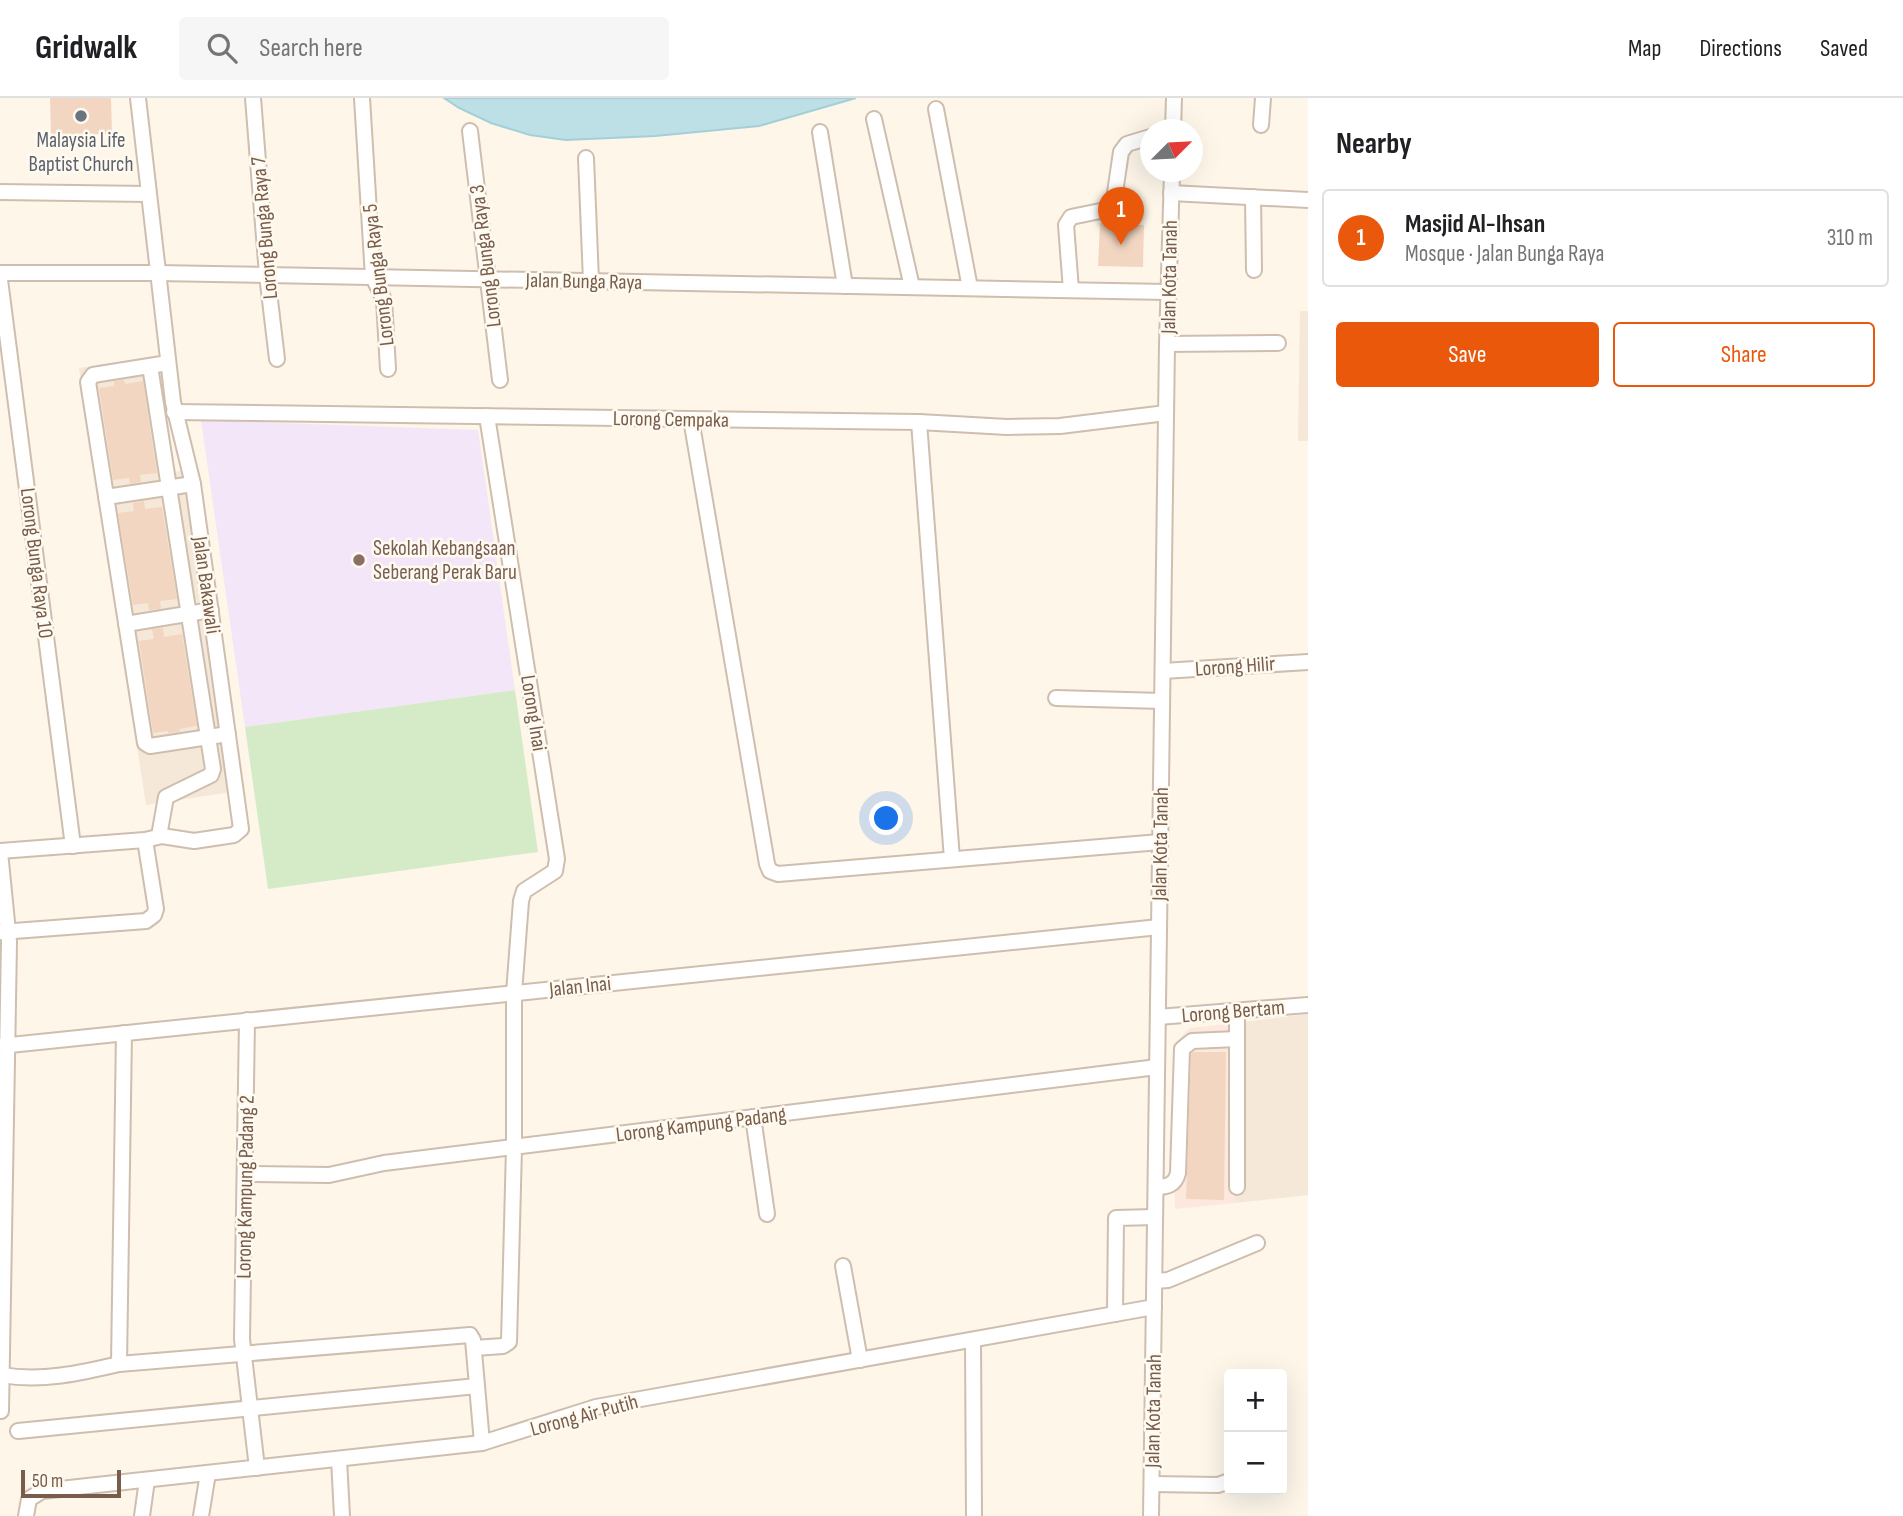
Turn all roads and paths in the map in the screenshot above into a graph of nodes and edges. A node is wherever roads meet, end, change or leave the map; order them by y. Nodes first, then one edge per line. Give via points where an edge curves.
1 (138, 98) edge
2 (253, 98) edge
3 (362, 98) edge
4 (1174, 98) edge
5 (1263, 98) edge
6 (936, 109) dead end
7 (874, 119) dead end
8 (1173, 119) edge
9 (1261, 125) dead end
10 (470, 131) dead end
11 (820, 132) dead end
12 (1140, 140) edge
13 (586, 158) dead end
14 (1172, 182) edge
15 (0, 192) edge
16 (1171, 193) junction
17 (148, 194) junction
18 (1253, 197) junction
19 (1308, 200) edge
20 (1254, 270) dead end
21 (0, 273) edge
22 (157, 273) junction
23 (267, 275) junction
24 (373, 277) junction
25 (489, 279) junction
26 (0, 280) edge
27 (591, 281) junction
28 (845, 286) junction
29 (912, 287) junction
30 (970, 288) junction
31 (1071, 290) junction
32 (1168, 292) junction
33 (1167, 344) junction
34 (1278, 344) dead end
35 (277, 359) dead end
36 (168, 363) junction
37 (150, 366) junction
38 (388, 369) dead end
39 (500, 380) dead end
40 (174, 412) junction
41 (1166, 413) junction
42 (487, 416) junction
43 (691, 419) junction
44 (919, 422) junction
45 (193, 484) junction
46 (169, 488) junction
47 (106, 497) junction
48 (211, 610) junction
49 (189, 614) junction
50 (126, 624) junction
51 (1308, 662) edge
52 (1163, 671) junction
53 (1056, 698) dead end
54 (1162, 701) junction
55 (228, 734) junction
56 (208, 738) junction
57 (152, 838) junction
58 (1160, 842) junction
59 (73, 846) junction
60 (0, 851) edge
61 (952, 859) junction
62 (1159, 927) junction
63 (4, 931) edge
64 (514, 993) junction
65 (1308, 1004) edge
66 (1237, 1012) junction
67 (1158, 1017) junction
68 (247, 1020) junction
69 (124, 1033) junction
70 (1237, 1038) junction
71 (4, 1046) edge
72 (1157, 1067) junction
73 (753, 1117) junction
74 (514, 1147) junction
75 (245, 1174) junction
76 (1156, 1187) junction
77 (1237, 1187) dead end
78 (767, 1214) dead end
79 (1155, 1217) junction
80 (2, 1234) edge
81 (1257, 1243) dead end
82 (843, 1266) dead end
83 (1154, 1281) junction
84 (1154, 1307) junction
85 (1115, 1314) junction
86 (973, 1339) junction
87 (474, 1348) junction
88 (243, 1354) junction
89 (860, 1360) junction
90 (119, 1364) junction
91 (2, 1375) edge
92 (477, 1386) junction
93 (250, 1408) junction
94 (1, 1411) edge
95 (18, 1431) dead end
96 (482, 1443) junction
97 (339, 1459) junction
98 (257, 1468) junction
99 (208, 1473) junction
100 (146, 1480) junction
101 (1224, 1483) edge
102 (1152, 1485) junction
103 (26, 1516) edge
104 (142, 1516) edge
105 (201, 1516) edge
106 (342, 1516) edge
107 (974, 1516) edge
108 (1151, 1516) edge

1 - 17 street, Jalan Bakawali
2 - 23 street, Lorong Bunga Raya 7
3 - 24 street, Lorong Bunga Raya 5
4 - 8 street
5 - 9 street
6 - 30 street
7 - 29 street
10 - 25 street, Lorong Bunga Raya 3
11 - 28 street
12 - 31 street via 1127,144 1121,152 1113,206 1067,220
13 - 27 street
14 - 16 street, Jalan Kota Tanah
15 - 17 street
16 - 18 street
16 - 32 street, Jalan Kota Tanah
17 - 22 street, Jalan Bakawali
18 - 19 street
18 - 20 street
21 - 22 street, Jalan Bunga Raya
22 - 23 street, Jalan Bunga Raya
22 - 36 street, Jalan Bakawali
23 - 24 street, Jalan Bunga Raya
23 - 35 street, Lorong Bunga Raya 7
24 - 25 street, Jalan Bunga Raya
24 - 38 street, Lorong Bunga Raya 5 via 384,300
25 - 27 street, Jalan Bunga Raya
25 - 39 street, Lorong Bunga Raya 3
26 - 59 street, Lorong Bunga Raya 10
27 - 28 street, Jalan Bunga Raya
28 - 29 street, Jalan Bunga Raya
29 - 30 street, Jalan Bunga Raya
30 - 31 street, Jalan Bunga Raya
31 - 32 street, Jalan Bunga Raya
32 - 33 street, Jalan Kota Tanah
33 - 34 street
33 - 41 street, Jalan Kota Tanah
36 - 37 street
36 - 40 street, Jalan Bakawali
37 - 46 street
37 - 47 street via 89,379
40 - 42 street, Lorong Cempaka
40 - 45 street, Jalan Bakawali
41 - 44 street, Lorong Cempaka via 1060,426
41 - 52 street, Jalan Kota Tanah
42 - 43 street, Lorong Cempaka
42 - 64 street, Lorong Inai via 557,859 555,872 522,896
43 - 44 street, Lorong Cempaka
43 - 61 street via 768,867 778,874
44 - 61 street
45 - 46 street
45 - 48 street, Jalan Bakawali
46 - 47 street
46 - 49 street
47 - 50 street
48 - 49 street
48 - 55 street, Jalan Bakawali
49 - 50 street
49 - 56 street
50 - 56 street via 145,744
51 - 52 street, Lorong Hilir
52 - 54 street, Jalan Kota Tanah
53 - 54 street
54 - 58 street, Jalan Kota Tanah
55 - 56 street
55 - 57 street, Jalan Bakawali via 240,832 194,841
56 - 57 street via 213,772 166,797
57 - 59 street, Jalan Bakawali
57 - 63 street via 156,909 146,921
58 - 61 street
58 - 62 street, Jalan Kota Tanah
59 - 60 street, Jalan Bakawali
60 - 63 street
62 - 64 street, Jalan Inai
62 - 67 street, Jalan Kota Tanah
63 - 71 street
64 - 68 street, Jalan Inai
64 - 74 street, Lorong Inai
65 - 66 street, Lorong Bertam
66 - 67 street, Lorong Bertam
66 - 70 street
67 - 72 street, Jalan Kota Tanah
68 - 69 street, Jalan Inai
68 - 75 street, Lorong Kampung Padang 2
69 - 71 street, Jalan Inai
69 - 90 street
70 - 76 street via 1192,1041 1182,1049 1178,1173 1172,1184
70 - 77 street
71 - 80 street
72 - 73 street, Lorong Kampung Padang
72 - 76 street, Jalan Kota Tanah
73 - 74 street, Lorong Kampung Padang
73 - 78 street
74 - 75 street, Lorong Kampung Padang via 369,1165 329,1175
74 - 87 street, Lorong Inai via 509,1339 503,1346
75 - 88 street, Lorong Kampung Padang 2
76 - 79 street, Jalan Kota Tanah
79 - 83 street, Jalan Kota Tanah
79 - 85 street via 1116,1218
80 - 91 street
81 - 83 street via 1168,1280
82 - 89 street
83 - 84 street, Jalan Kota Tanah
84 - 85 street, Lorong Air Putih
84 - 102 street, Jalan Kota Tanah
85 - 86 street, Lorong Air Putih
86 - 89 street, Lorong Air Putih
86 - 107 street
87 - 88 street via 468,1335
87 - 92 street
88 - 90 street
88 - 93 street, Lorong Kampung Padang 2
89 - 96 street, Lorong Air Putih via 596,1407
90 - 91 street via 84,1373 24,1378
91 - 94 street
92 - 93 street
92 - 96 street
93 - 95 street
93 - 98 street, Lorong Kampung Padang 2
96 - 97 street, Lorong Air Putih
97 - 98 street, Lorong Air Putih
97 - 106 street
98 - 99 street, Lorong Air Putih
99 - 100 street, Lorong Air Putih
99 - 105 street
100 - 103 street, Lorong Air Putih via 42,1491 29,1499
100 - 104 street
101 - 102 street
102 - 108 street, Jalan Kota Tanah

